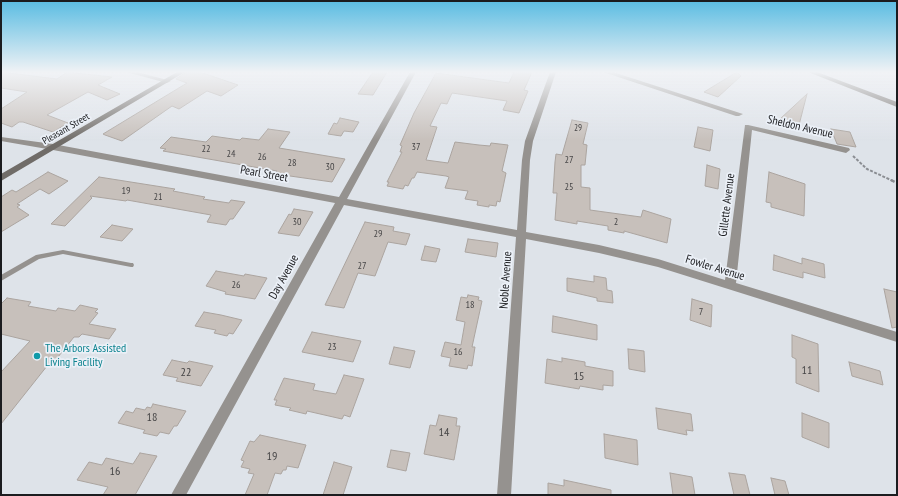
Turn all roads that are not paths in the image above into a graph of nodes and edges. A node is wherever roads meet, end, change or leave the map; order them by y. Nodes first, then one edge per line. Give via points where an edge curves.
1 (143, 95) edge
2 (400, 95) edge
3 (546, 95) edge
4 (679, 95) edge
5 (871, 95) edge
6 (897, 105) edge
7 (739, 114) dead end
8 (748, 127) joint
9 (1, 139) edge
10 (53, 147) junction
11 (846, 150) road end
12 (1, 178) edge
13 (341, 201) junction
14 (522, 236) junction
15 (131, 266) dead end
16 (1, 278) edge
17 (730, 286) junction
18 (897, 337) edge
19 (178, 495) edge
20 (504, 495) edge

1 - 10 street, Pleasant Street
2 - 13 street, Day Avenue
3 - 14 street, Noble Avenue via 529,141
4 - 7 street
5 - 6 street
8 - 11 street, Sheldon Avenue
8 - 17 street, Gillette Avenue
9 - 10 street, Pearl Street
10 - 12 street, Pleasant Street
10 - 13 street, Pearl Street
13 - 14 street, Pearl Street
13 - 19 street, Day Avenue
14 - 17 street, Fowler Avenue via 599,249
14 - 20 street, Noble Avenue
15 - 16 lane via 63,252 38,257
17 - 18 street, Fowler Avenue

